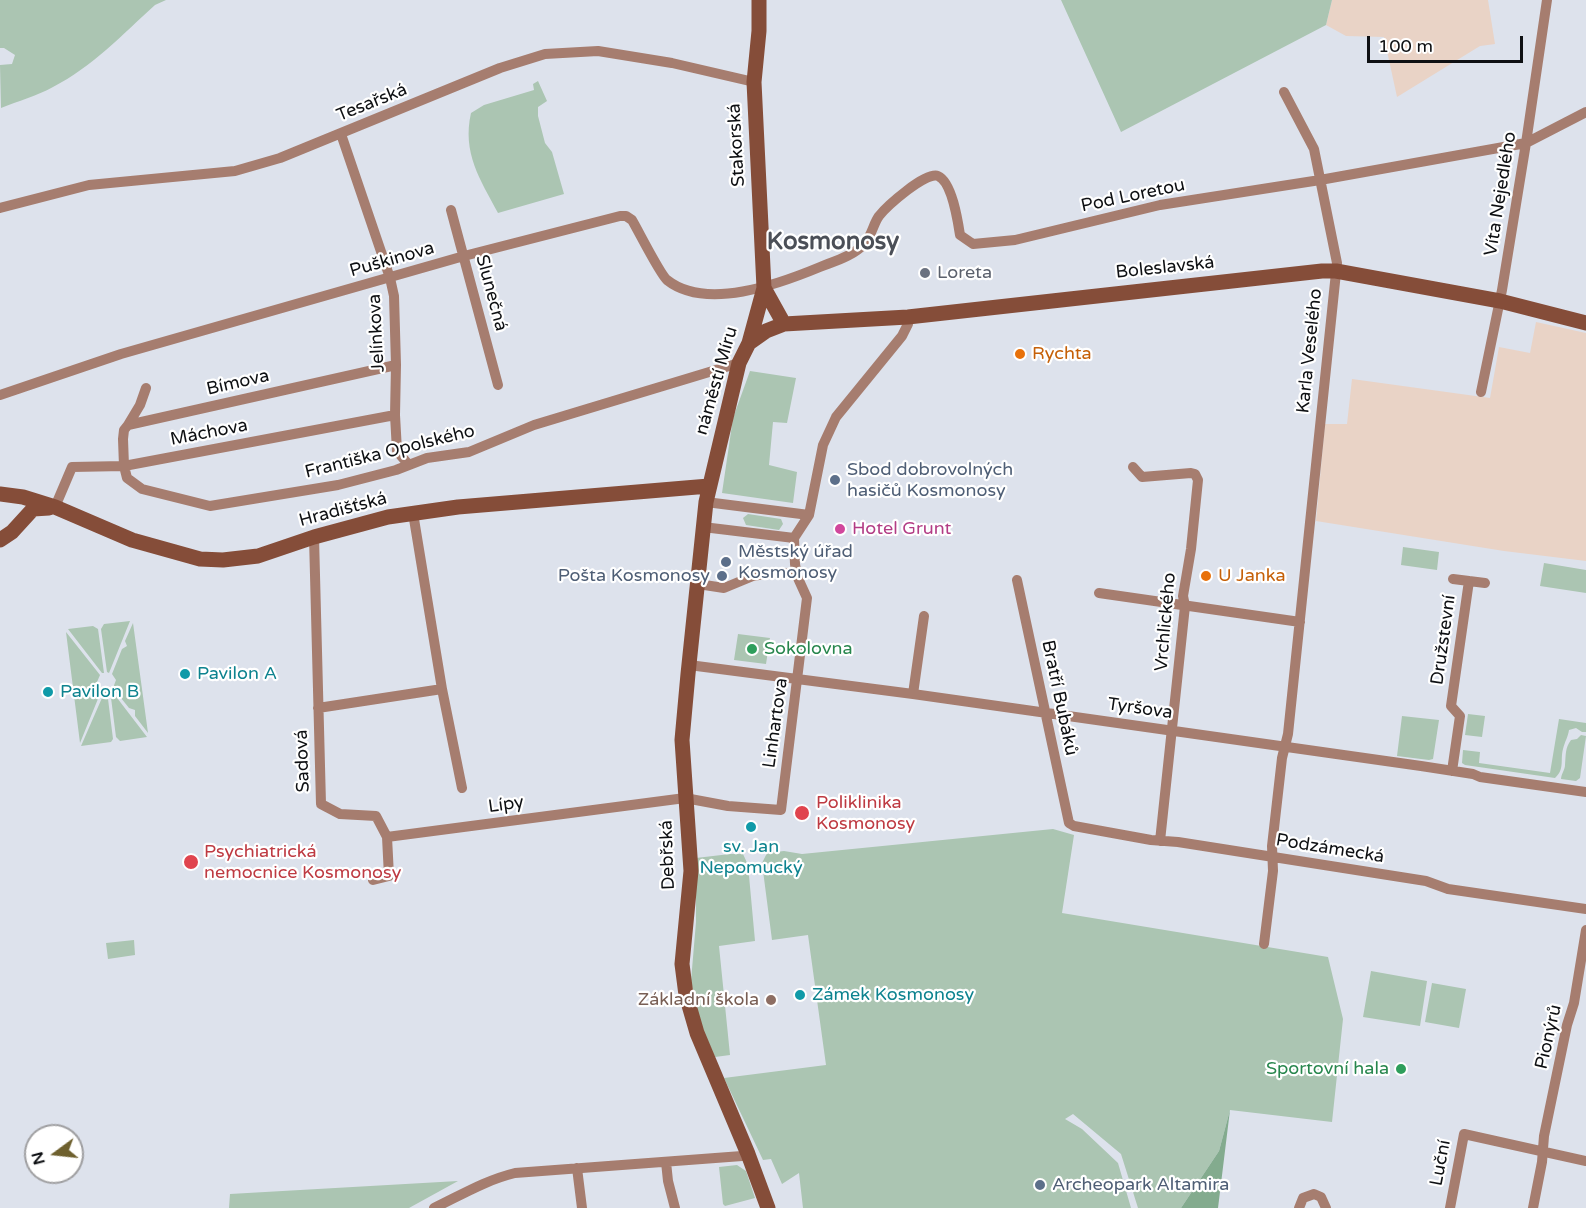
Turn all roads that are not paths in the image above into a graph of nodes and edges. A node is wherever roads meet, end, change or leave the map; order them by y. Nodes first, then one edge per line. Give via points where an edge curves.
1 (759, 0) edge
2 (1547, 0) edge
3 (754, 82) junction
4 (1284, 92) dead end
5 (1586, 112) edge
6 (341, 134) junction
7 (1526, 143) junction
8 (1320, 180) junction
9 (0, 208) edge
10 (452, 210) dead end
11 (464, 256) junction
12 (1336, 271) junction
13 (390, 278) junction
14 (764, 288) junction
15 (1500, 300) junction
16 (908, 317) junction
17 (1586, 323) edge
18 (784, 324) junction
19 (749, 343) junction
20 (739, 363) junction
21 (396, 364) junction
22 (498, 385) dead end
23 (146, 388) dead end
24 (1481, 392) dead end
25 (0, 395) edge
26 (395, 416) junction
27 (128, 425) junction
28 (408, 464) junction
29 (124, 466) junction
30 (1133, 467) dead end
31 (709, 486) junction
32 (0, 494) edge
33 (705, 502) junction
34 (55, 507) junction
35 (413, 513) junction
36 (809, 515) junction
37 (703, 527) junction
38 (314, 537) junction
39 (794, 538) junction
40 (0, 540) edge
41 (797, 576) junction
42 (1453, 579) dead end
43 (1017, 580) dead end
44 (1469, 581) junction
45 (1485, 583) dead end
46 (698, 584) junction
47 (1099, 593) dead end
48 (1185, 606) junction
49 (924, 615) dead end
50 (1300, 622) junction
51 (689, 665) junction
52 (798, 679) junction
53 (442, 689) junction
54 (913, 694) junction
55 (318, 708) junction
56 (1045, 713) junction
57 (1171, 730) junction
58 (1285, 747) junction
59 (1452, 771) junction
60 (462, 788) dead end
61 (1586, 792) edge
62 (685, 798) junction
63 (1069, 823) joint
64 (387, 837) junction
65 (1160, 841) junction
66 (1272, 857) junction
67 (373, 880) dead end
68 (1586, 909) edge
69 (1586, 930) edge
70 (1264, 944) dead end
71 (1543, 1150) junction
72 (748, 1154) junction
73 (1586, 1161) edge
74 (666, 1162) junction
75 (577, 1168) junction
76 (437, 1207) edge
77 (582, 1208) edge
78 (675, 1208) edge
79 (768, 1208) edge
80 (1299, 1208) edge
81 (1326, 1208) edge
82 (1450, 1208) edge
83 (1533, 1208) edge

1 - 3 main road, Stakorská
2 - 7 street, Víta Nejedlého
3 - 6 street, Tesařská via 598,51 545,54 500,68
3 - 14 main road, Stakorská
4 - 8 street, Karla Veselého via 1314,149
5 - 7 street, Pod Loretou
6 - 9 street, Tesařská via 235,171 89,185
6 - 13 street, Jelínkova
7 - 8 street, Pod Loretou
7 - 15 street, Víta Nejedlého
8 - 12 street, Karla Veselého
8 - 14 street, Pod Loretou via 1160,205 1015,240 973,244 960,235 955,207 944,180 934,176 919,181 879,217 863,245 846,257
10 - 11 street, Slunečná
11 - 13 street, Puškinova
11 - 14 street, Puškinova via 626,216 632,220 664,278 677,287 694,293 719,294
11 - 22 street, Slunečná
12 - 15 main road, Boleslavská
12 - 16 main road, Boleslavská
12 - 50 street, Karla Veselého
13 - 21 street, Jelínkova
13 - 25 street, Puškinova via 121,354
14 - 18 main road
14 - 19 main road, náměstí Míru
15 - 17 main road, Boleslavská
15 - 24 street, Víta Nejedlého
16 - 18 main road, Boleslavská
16 - 36 street via 909,324 902,336 836,417 823,445
18 - 19 main road, Boleslavská
19 - 20 main road, náměstí Míru
20 - 28 street, Františka Opolského via 534,425 469,452
20 - 31 main road, náměstí Míru
21 - 26 street, Jelínkova
21 - 27 street, Bímova
23 - 27 street
26 - 28 street, Jelínkova via 397,451
26 - 29 street, Máchova
27 - 29 street via 124,430
28 - 29 street, Františka Opolského via 338,485 210,506 142,489 127,478
29 - 34 street, Máchova via 72,467
30 - 48 street, Vrchlického via 1142,477 1191,473 1197,477
31 - 33 main road, Debřská
31 - 35 main road, Hradišťská
32 - 34 main road, Hradišťská
33 - 36 street
33 - 37 main road, Debřská
34 - 38 main road, Hradišťská via 132,540 200,559 258,556
34 - 40 main road via 33,509
35 - 38 main road, Hradišťská
35 - 53 street
36 - 39 street
37 - 39 street
37 - 46 main road, Debřská
38 - 55 street, Sadová
39 - 41 street, Linhartova
41 - 46 street via 769,573 724,588
41 - 52 street, Linhartova via 807,598
42 - 44 street, Družstevní
43 - 56 street, Bratří Bubáků
44 - 45 street, Družstevní
44 - 59 street, Družstevní via 1451,706 1460,716
46 - 51 main road, Debřská
47 - 48 street
48 - 50 street
48 - 57 street, Vrchlického
49 - 54 street
50 - 58 street, Karla Veselého
51 - 52 street, Tyršova
51 - 62 main road, Debřská via 682,740
52 - 54 street, Tyršova
52 - 62 street, Linhartova via 781,810
53 - 55 street, Sadová
53 - 60 street
54 - 56 street, Tyršova
55 - 64 street, Sadová via 321,804 340,814 376,816
56 - 57 street, Tyršova
56 - 63 street, Bratří Bubáků
57 - 58 street, Tyršova
57 - 65 street, Vrchlického
58 - 59 street, Tyršova
58 - 66 street, Karla Veselého
59 - 61 street, Tyršova
62 - 64 street, Lípy
62 - 72 main road, Debřská via 691,871 683,942 684,986 697,1033
63 - 65 street, Podzámecká
64 - 67 street via 389,876
65 - 66 street, Podzámecká
66 - 68 street, Podzámecká
66 - 70 street, Karla Veselého
69 - 71 street, Pionýrů
71 - 73 street
71 - 82 street, Luční via 1464,1134
71 - 83 street, Pionýrů
72 - 74 street
72 - 79 main road, Debřská
74 - 75 street
74 - 78 street
75 - 76 street via 500,1177
75 - 77 street
80 - 81 street via 1303,1198 1314,1194 1324,1200

